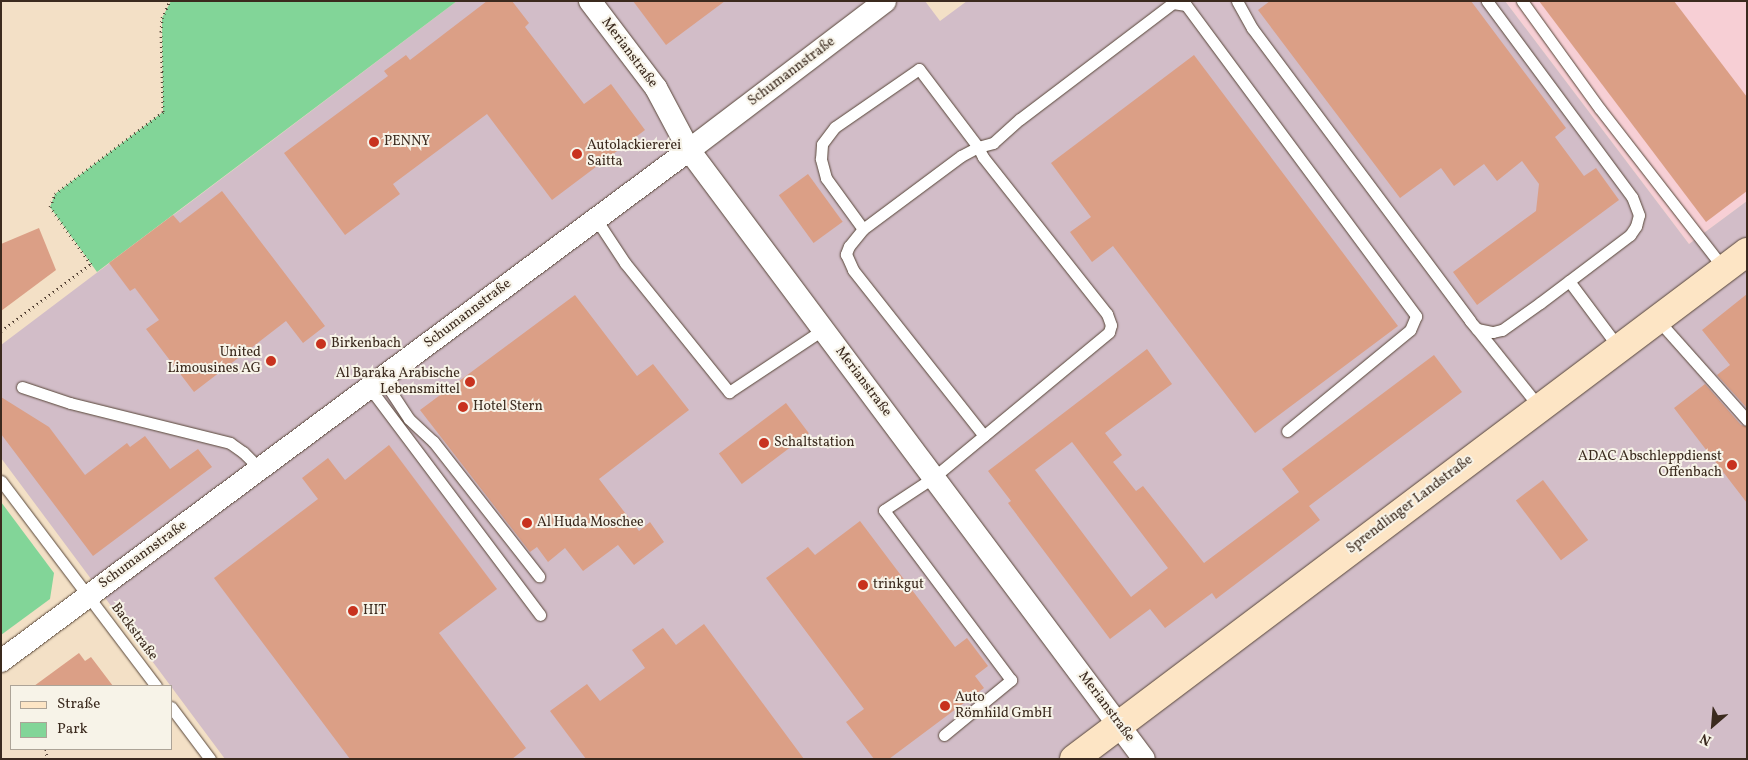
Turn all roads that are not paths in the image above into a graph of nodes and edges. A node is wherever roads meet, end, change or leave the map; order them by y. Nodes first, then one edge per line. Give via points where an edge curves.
1 (590, 1) edge
2 (885, 1) edge
3 (1237, 1) edge
4 (1487, 1) edge
5 (1522, 1) edge
6 (978, 147) junction
7 (689, 150) junction
8 (596, 219) junction
9 (864, 229) junction
10 (1747, 252) edge
11 (1724, 269) junction
12 (1569, 281) junction
13 (1657, 319) junction
14 (824, 329) junction
15 (1477, 329) junction
16 (1619, 348) junction
17 (376, 382) junction
18 (22, 387) dead end
19 (1540, 408) junction
20 (1747, 420) edge
21 (1287, 431) dead end
22 (984, 436) junction
23 (260, 469) junction
24 (934, 477) junction
25 (1, 481) edge
26 (539, 576) dead end
27 (88, 595) junction
28 (540, 615) dead end
29 (1, 661) edge
30 (155, 685) edge
31 (172, 708) edge
32 (1119, 725) junction
33 (944, 735) dead end
34 (210, 759) edge
35 (1074, 759) edge
36 (1144, 759) edge

1 - 7 street, Merianstraße via 656,88
2 - 7 street, Schumannstraße
3 - 15 lane via 1252,28
4 - 12 lane via 1636,204 1639,215 1630,235
5 - 11 lane via 1600,109
6 - 9 lane via 961,156
6 - 9 lane via 919,69 835,127 822,144 826,178
6 - 21 lane via 993,143 1173,3 1186,5 1416,316 1410,330
6 - 22 lane via 1107,314 1111,325 1109,332
7 - 8 street, Schumannstraße
7 - 14 street, Merianstraße
8 - 14 lane via 625,263 729,392
8 - 17 street, Schumannstraße
9 - 22 lane via 846,254 853,270
10 - 11 main road, Sprendlinger Landstraße
11 - 13 main road, Sprendlinger Landstraße
12 - 15 lane via 1502,330
12 - 16 lane
13 - 16 main road, Sprendlinger Landstraße
13 - 20 lane
14 - 24 street, Merianstraße
15 - 19 lane
16 - 19 main road, Sprendlinger Landstraße
17 - 23 street, Schumannstraße
17 - 26 lane via 433,441
17 - 28 lane
18 - 23 lane via 70,403 230,443
19 - 32 main road, Sprendlinger Landstraße
22 - 24 lane
23 - 27 street, Schumannstraße
24 - 32 street, Merianstraße
24 - 33 lane via 884,510 1011,680
25 - 27 lane, Backstraße
27 - 29 street, Schumannstraße
27 - 30 lane, Backstraße
31 - 34 lane
32 - 35 main road, Sprendlinger Landstraße
32 - 36 street, Merianstraße

